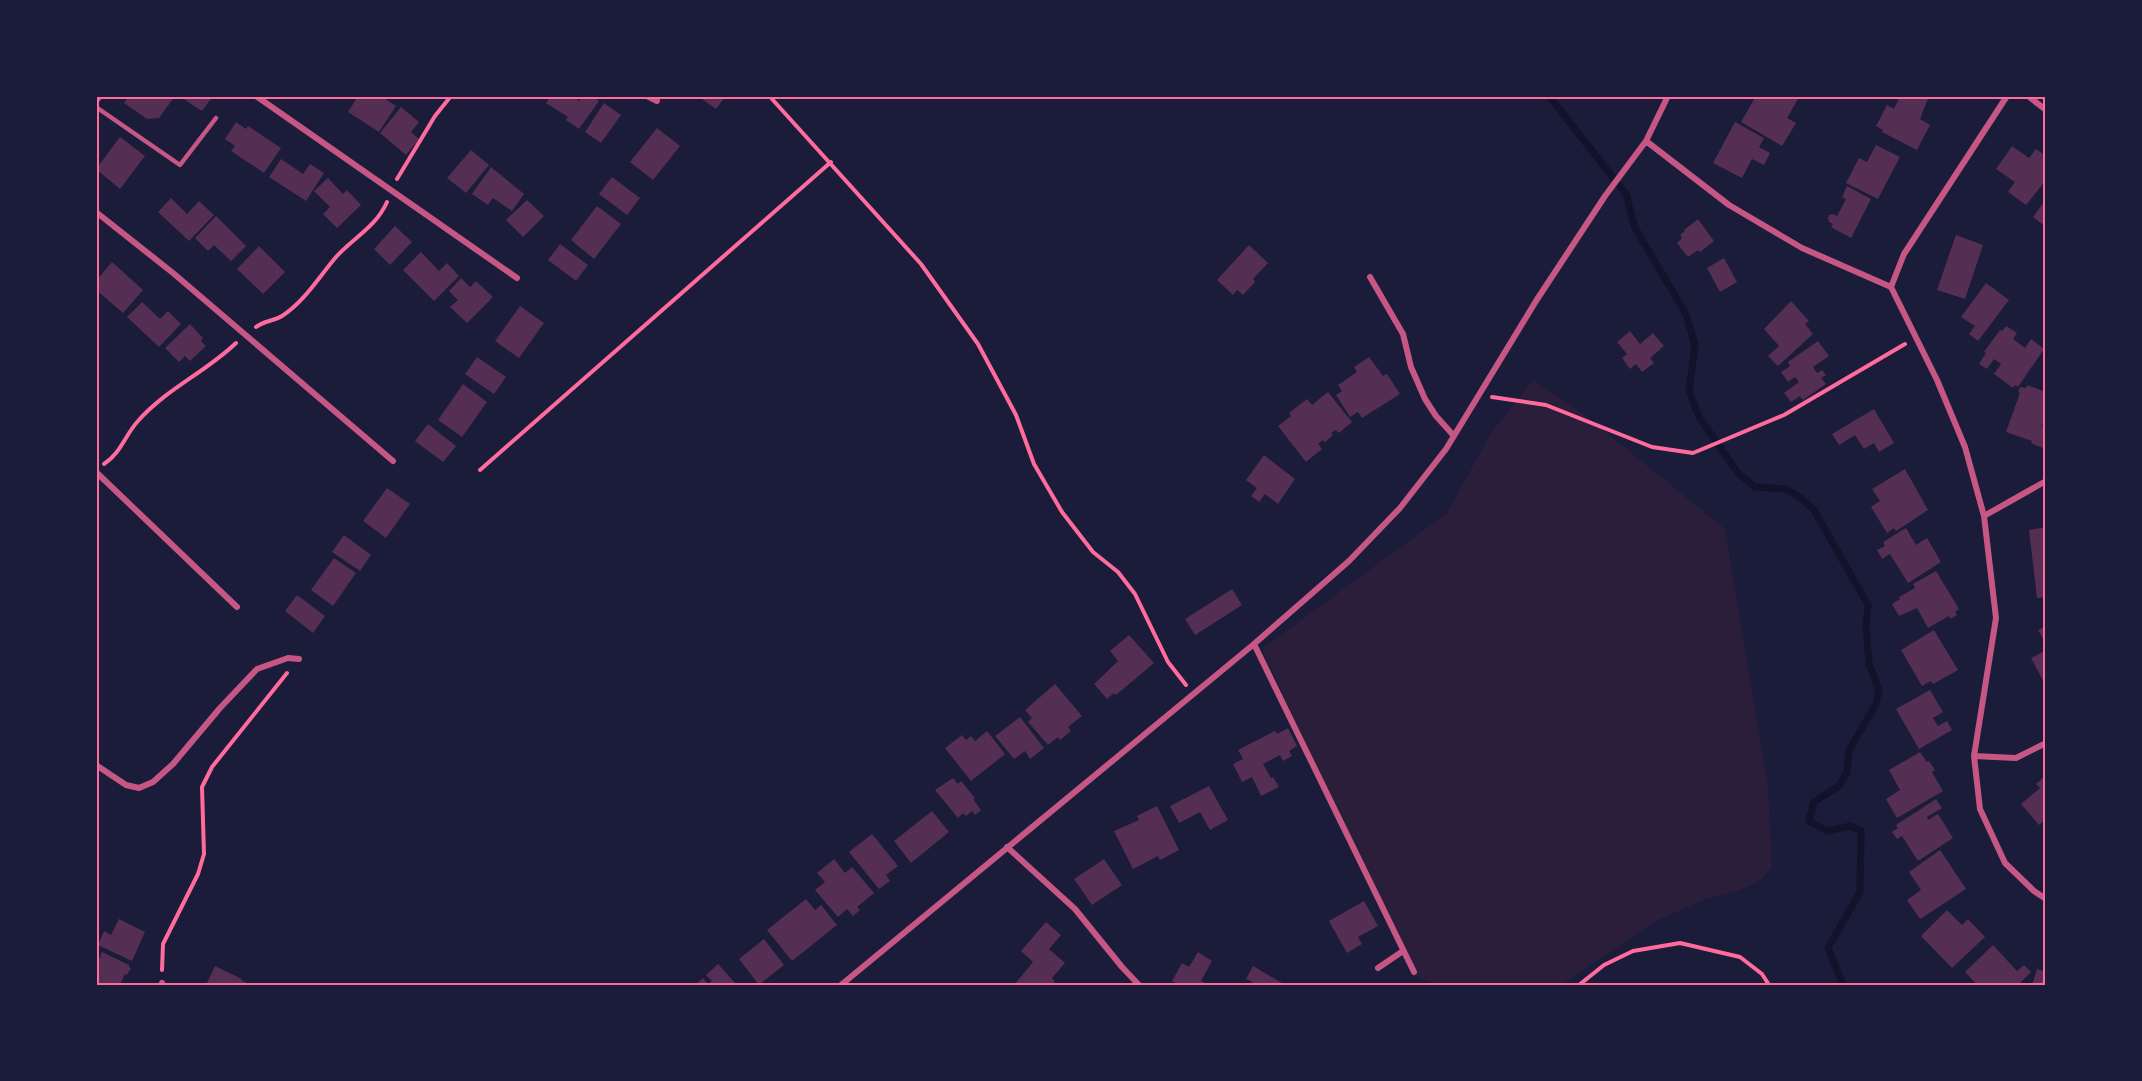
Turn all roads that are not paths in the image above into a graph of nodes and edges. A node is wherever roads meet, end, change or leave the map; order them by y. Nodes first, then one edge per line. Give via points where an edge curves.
1 (100, 96) edge
2 (256, 96) edge
3 (647, 96) edge
4 (1668, 96) edge
5 (2007, 96) edge
6 (2028, 96) edge
7 (96, 101) edge
8 (657, 101) dead end
9 (96, 107) edge
10 (2046, 110) edge
11 (216, 118) dead end
12 (1646, 141) junction
13 (96, 212) edge
14 (1370, 277) dead end
15 (517, 278) dead end
16 (1891, 287) junction
17 (1454, 436) junction
18 (393, 461) dead end
19 (96, 471) edge
20 (2046, 481) edge
21 (1984, 516) junction
22 (237, 607) dead end
23 (1254, 644) junction
24 (299, 659) road end
25 (2046, 743) edge
26 (1974, 756) junction
27 (96, 765) edge
28 (1007, 847) junction
29 (2046, 899) edge
30 (1403, 951) junction
31 (1378, 968) dead end
32 (1414, 972) dead end
33 (840, 985) edge
34 (1139, 985) edge

1 - 7 street
2 - 15 street
3 - 8 street
4 - 12 street
5 - 16 street via 1904,254
6 - 10 street
9 - 11 lane via 180,165
12 - 16 street via 1729,205 1802,248
12 - 17 street via 1536,301
13 - 18 street
14 - 17 street via 1403,334 1411,367 1425,399
16 - 21 street via 1965,447
17 - 23 street via 1400,508 1349,561
19 - 22 street
20 - 21 street
21 - 26 street via 1996,618
23 - 28 street
23 - 30 street
24 - 27 street via 288,658 257,669 153,782 139,788 126,785
25 - 26 street via 2016,758
26 - 29 street via 1980,810 2005,862
28 - 33 street
28 - 34 street via 1075,909
30 - 31 street
30 - 32 street

